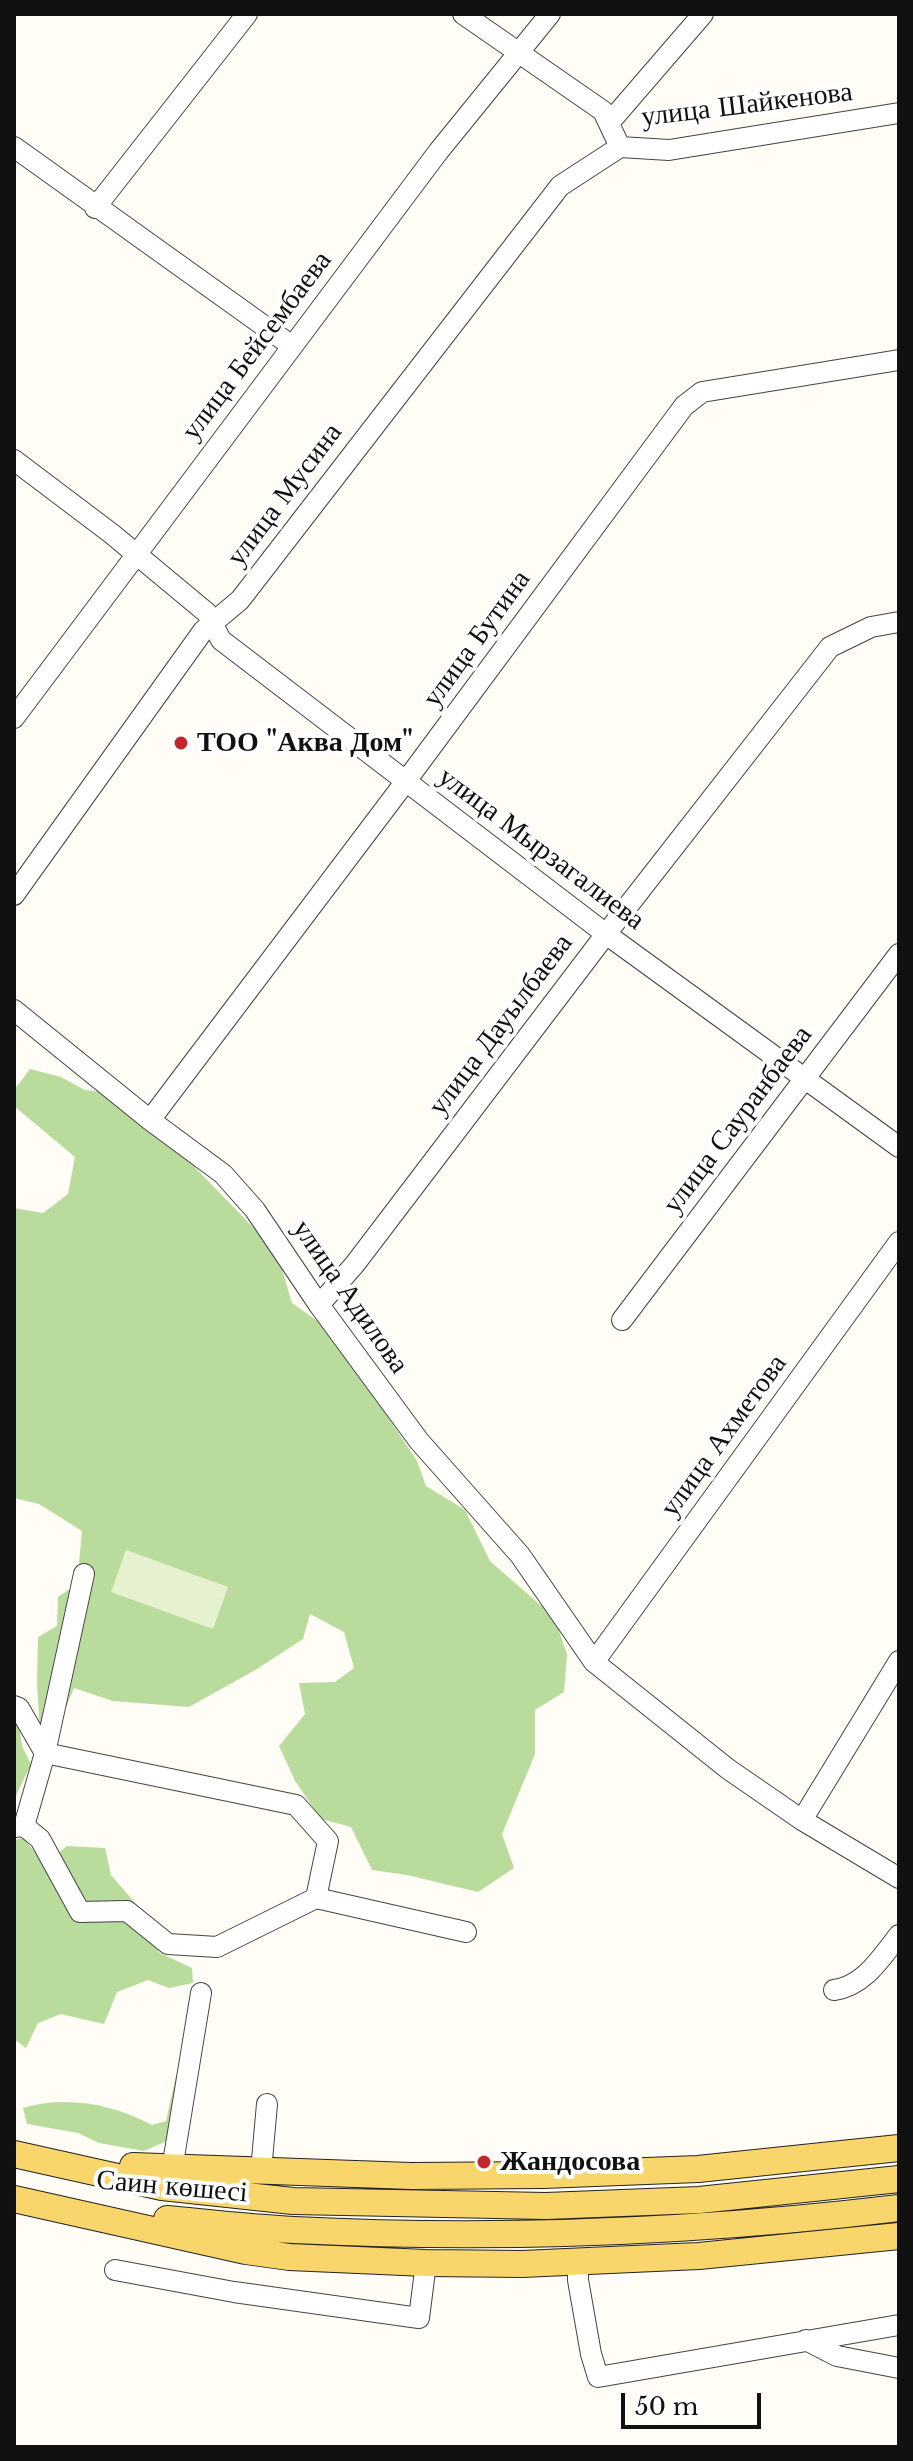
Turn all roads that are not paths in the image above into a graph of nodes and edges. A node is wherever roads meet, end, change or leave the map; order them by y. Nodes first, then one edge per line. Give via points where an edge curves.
1 (247, 14) edge
2 (463, 14) edge
3 (550, 14) edge
4 (703, 14) edge
5 (516, 53) junction
6 (899, 113) edge
7 (609, 123) junction
8 (14, 147) edge
9 (620, 147) junction
10 (95, 208) junction
11 (292, 346) junction
12 (899, 360) edge
13 (14, 460) edge
14 (136, 554) junction
15 (899, 622) edge
16 (213, 625) junction
17 (14, 718) edge
18 (406, 781) junction
19 (14, 895) edge
20 (606, 934) junction
21 (899, 954) edge
22 (14, 1010) edge
23 (803, 1079) junction
24 (150, 1120) junction
25 (899, 1147) edge
26 (899, 1242) edge
27 (319, 1305) junction
28 (622, 1320) dead end
29 (84, 1574) dead end
30 (899, 1661) edge
31 (594, 1662) junction
32 (14, 1706) edge
33 (45, 1753) junction
34 (802, 1820) junction
35 (19, 1826) edge
36 (899, 1878) edge
37 (316, 1898) junction
38 (466, 1932) dead end
39 (899, 1935) edge
40 (834, 1990) dead end
41 (201, 1993) dead end
42 (267, 2104) dead end
43 (899, 2148) edge
44 (14, 2154) edge
45 (172, 2169) junction
46 (261, 2171) junction
47 (899, 2179) edge
48 (14, 2199) edge
49 (899, 2208) edge
50 (76, 2211) junction
51 (899, 2236) edge
52 (578, 2262) junction
53 (426, 2263) junction
54 (115, 2270) dead end
55 (899, 2325) edge
56 (806, 2340) junction
57 (899, 2368) edge

1 - 10 street
2 - 5 street, улица Шайкенова
3 - 5 street, улица Бейсембаева
4 - 7 street
5 - 7 street, улица Шайкенова via 603,111
5 - 11 street, улица Бейсембаева
6 - 9 street, улица Шайкенова via 669,150
7 - 9 street, улица Шайкенова
8 - 10 street
9 - 16 street, улица Мусина via 560,186 240,600
10 - 11 street
11 - 14 street, улица Бейсембаева
12 - 18 street, улица Бутина via 702,392 684,406
13 - 14 street, улица Мырзагалиева
14 - 16 street, улица Мырзагалиева via 207,613
14 - 17 street, улица Бейсембаева
15 - 20 street, улица Дауылбаева via 871,627 830,647
16 - 18 street, улица Мырзагалиева via 221,640
16 - 19 street, улица Мусина via 203,631
18 - 20 street, улица Мырзагалиева
18 - 24 street, улица Бутина
20 - 23 street, улица Мырзагалиева
20 - 27 street, улица Дауылбаева
21 - 23 street, улица Сауранбаева
22 - 24 street, улица Адилова
23 - 25 street, улица Мырзагалиева
23 - 28 street, улица Сауранбаева
24 - 27 street, улица Адилова via 223,1174 255,1210
26 - 31 street, улица Ахметова
27 - 31 street, улица Адилова via 419,1441 520,1555
29 - 33 street
30 - 34 street
31 - 34 street, улица Адилова via 728,1769
32 - 33 street
33 - 35 street
33 - 37 street via 296,1805 328,1841
34 - 36 street, улица Адилова
35 - 37 street via 40,1839 80,1912 127,1911 168,1944 217,1947
37 - 38 street
39 - 40 street via 858,1982
41 - 45 street
42 - 46 street
43 - 46 main road, Саин көшесі via 605,2173 411,2176
44 - 45 main road, Саин көшесі
44 - 47 main road, Саин көшесі via 162,2187 293,2201 561,2205 699,2200
45 - 46 main road, Саин көшесі
48 - 50 main road
49 - 50 main road, Саин көшесі via 698,2228 408,2233 292,2230
50 - 53 main road, Саин көшесі via 246,2251
51 - 52 main road, Саин көшесі
52 - 53 main road, Саин көшесі
52 - 56 street via 598,2377
53 - 54 street via 419,2318
55 - 56 street
56 - 57 street via 837,2356

